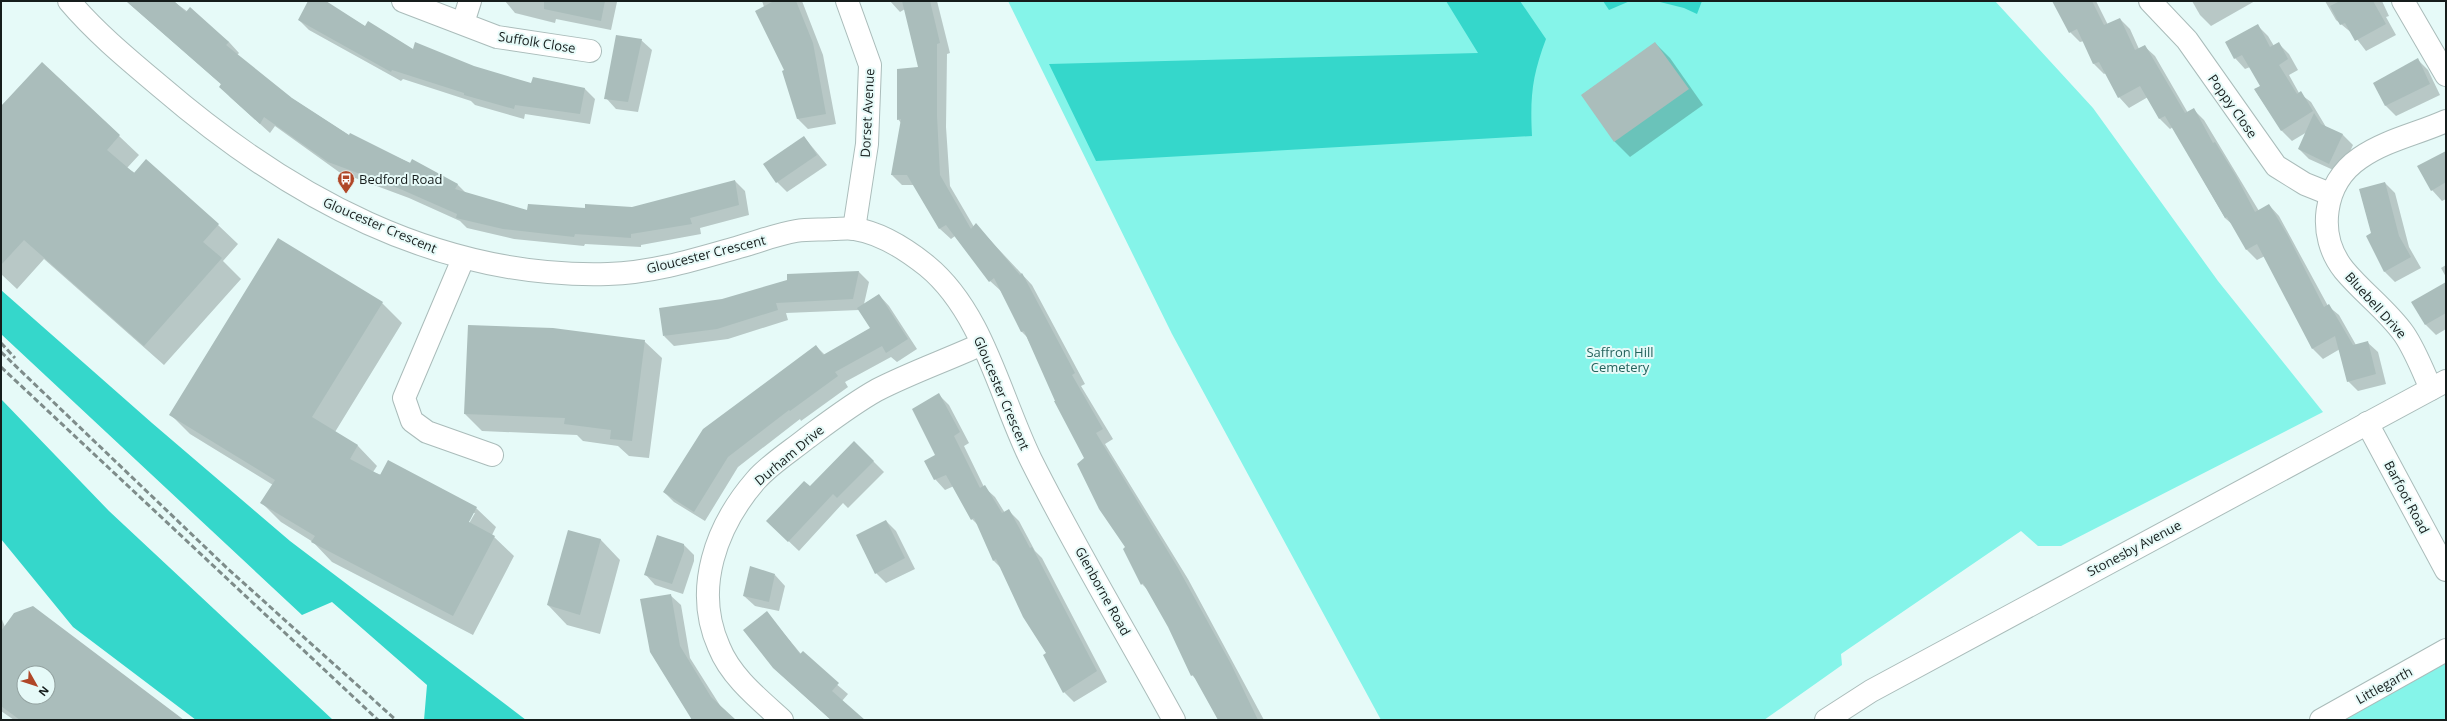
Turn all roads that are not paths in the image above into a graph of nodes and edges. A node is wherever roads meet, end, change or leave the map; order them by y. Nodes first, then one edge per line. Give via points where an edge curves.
1 (69, 1) edge
2 (403, 1) edge
3 (470, 1) edge
4 (847, 1) edge
5 (2150, 1) edge
6 (2403, 1) edge
7 (463, 23) junction
8 (590, 51) dead end
9 (2446, 75) edge
10 (2446, 121) edge
11 (2330, 194) junction
12 (854, 228) junction
13 (463, 259) junction
14 (982, 344) junction
15 (2439, 385) edge
16 (2367, 423) junction
17 (492, 455) dead end
18 (1032, 462) joint
19 (2446, 570) edge
20 (2446, 650) edge
21 (782, 720) edge
22 (1174, 720) edge
23 (1826, 720) edge
24 (2321, 720) edge

1 - 13 street, Gloucester Crescent via 124,56 212,130 306,193 408,240
2 - 7 street, Suffolk Close
3 - 7 street
4 - 12 street, Dorset Avenue via 870,65 867,144
5 - 11 street, Poppy Close via 2187,40 2276,166 2305,184
6 - 9 street
7 - 8 street, Suffolk Close via 497,37
10 - 11 street, Bluebell Drive via 2398,137 2360,158 2343,173
11 - 15 street, Bluebell Drive via 2327,216 2331,244 2344,269 2405,335
12 - 13 street, Gloucester Crescent via 797,231 665,267 610,274 536,272
12 - 14 street, Gloucester Crescent via 884,238 928,267 961,303
13 - 17 street via 404,398 412,421 426,432
14 - 18 street, Gloucester Crescent
14 - 21 street, Durham Drive via 878,390 844,410 757,479 736,507 719,539 709,571 707,599 712,628 719,648 730,667 756,697
15 - 16 street, Stonesby Avenue
16 - 19 street, Barfoot Road
16 - 23 street, Stonesby Avenue via 1871,691
18 - 22 street, Glenborne Road
20 - 24 street, Littlegarth

